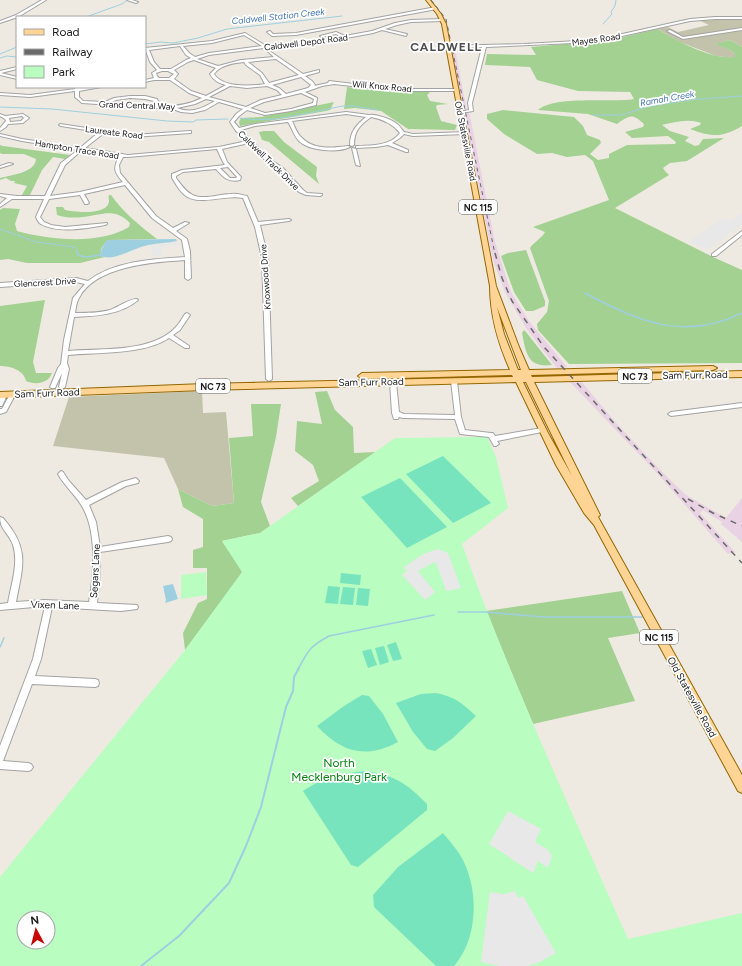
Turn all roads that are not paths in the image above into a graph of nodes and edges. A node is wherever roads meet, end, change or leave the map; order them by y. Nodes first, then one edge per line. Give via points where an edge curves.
1 (44, 0) edge
2 (129, 0) edge
3 (428, 0) edge
4 (136, 2) dead end
5 (436, 8) junction
6 (16, 16) edge
7 (17, 16) edge
8 (742, 18) edge
9 (442, 20) junction
10 (0, 22) edge
11 (660, 27) junction
12 (382, 29) junction
13 (734, 29) junction
14 (742, 29) edge
15 (269, 32) dead end
16 (742, 34) edge
17 (406, 35) dead end
18 (181, 45) junction
19 (484, 46) junction
20 (448, 47) junction
21 (265, 48) junction
22 (146, 49) edge
23 (193, 58) junction
24 (277, 58) junction
25 (246, 62) junction
26 (217, 67) junction
27 (16, 68) edge
28 (159, 70) junction
29 (172, 70) junction
30 (318, 71) dead end
31 (0, 73) edge
32 (302, 76) junction
33 (16, 78) edge
34 (156, 78) junction
35 (171, 79) junction
36 (146, 80) edge
37 (283, 81) junction
38 (333, 83) junction
39 (313, 84) junction
40 (229, 85) junction
41 (268, 85) junction
42 (42, 88) edge
43 (77, 88) edge
44 (310, 88) junction
45 (278, 89) junction
46 (456, 90) junction
47 (302, 92) junction
48 (41, 93) junction
49 (0, 94) edge
50 (286, 96) junction
51 (207, 98) junction
52 (219, 101) junction
53 (105, 104) junction
54 (155, 107) junction
55 (174, 107) junction
56 (248, 108) junction
57 (460, 112) junction
58 (0, 114) edge
59 (370, 115) junction
60 (6, 117) junction
61 (290, 121) junction
62 (7, 124) junction
63 (61, 125) dead end
64 (0, 130) edge
65 (237, 130) junction
66 (102, 132) junction
67 (190, 132) dead end
68 (403, 133) junction
69 (463, 133) junction
70 (0, 135) edge
71 (249, 142) junction
72 (389, 144) junction
73 (353, 147) junction
74 (219, 148) junction
75 (80, 150) junction
76 (408, 152) dead end
77 (121, 156) junction
78 (11, 164) dead end
79 (358, 164) dead end
80 (229, 166) junction
81 (0, 167) edge
82 (216, 167) junction
83 (126, 183) junction
84 (82, 194) junction
85 (0, 195) edge
86 (320, 195) dead end
87 (10, 198) junction
88 (46, 198) junction
89 (87, 202) dead end
90 (0, 206) edge
91 (289, 220) dead end
92 (187, 223) dead end
93 (105, 224) dead end
94 (257, 224) junction
95 (173, 230) junction
96 (742, 233) edge
97 (714, 255) dead end
98 (187, 258) junction
99 (188, 278) dead end
100 (89, 283) junction
101 (0, 285) edge
102 (493, 286) junction
103 (135, 300) dead end
104 (72, 315) junction
105 (187, 315) dead end
106 (169, 335) junction
107 (187, 347) dead end
108 (65, 353) junction
109 (64, 364) junction
110 (742, 368) edge
111 (742, 374) edge
112 (527, 375) junction
113 (517, 376) junction
114 (268, 379) junction
115 (454, 381) junction
116 (393, 382) junction
117 (95, 386) junction
118 (53, 387) junction
119 (62, 387) junction
120 (204, 387) junction
121 (4, 393) edge
122 (0, 404) edge
123 (742, 405) edge
124 (0, 412) edge
125 (671, 414) dead end
126 (458, 417) junction
127 (542, 430) junction
128 (551, 445) junction
129 (61, 474) dead end
130 (136, 481) dead end
131 (580, 483) junction
132 (85, 504) junction
133 (0, 520) edge
134 (597, 522) junction
135 (168, 539) dead end
136 (97, 550) junction
137 (50, 604) junction
138 (11, 606) junction
139 (92, 606) junction
140 (134, 606) dead end
141 (0, 607) edge
142 (30, 680) junction
143 (95, 683) dead end
144 (0, 758) edge
145 (0, 765) edge
146 (28, 767) dead end
147 (742, 787) edge

1 - 7 street
2 - 4 street
3 - 5 main road, Old Statesville Road / NC 115
5 - 9 main road, Old Statesville Road / NC 115
5 - 15 street via 296,34 272,35
6 - 10 street
8 - 11 street, Mayes Road via 700,18
9 - 12 street, Caldwell Depot Road via 411,21
9 - 20 main road, Old Statesville Road / NC 115
11 - 13 street via 683,38
11 - 19 street, Mayes Road via 595,41
12 - 17 street
12 - 21 street, Caldwell Depot Road via 370,33
13 - 14 street
13 - 16 street
18 - 21 street via 212,42 244,34 251,36
18 - 22 street
18 - 23 street via 185,53
19 - 20 street, Mayes Road
19 - 57 street via 470,111
20 - 46 main road, Old Statesville Road / NC 115
21 - 23 street, Caldwell Depot Road
21 - 24 street
22 - 28 street
23 - 26 street
23 - 29 street, Caldwell Depot Road
24 - 25 street
24 - 32 street
25 - 26 street
25 - 41 street via 261,74
26 - 40 street via 212,72 214,78
27 - 31 street
28 - 29 street
28 - 34 street via 154,73
29 - 35 street via 176,75
30 - 32 street
31 - 33 street
32 - 37 street
32 - 39 street
34 - 35 street
34 - 36 street
35 - 51 street via 190,92
37 - 41 street
37 - 45 street
38 - 39 street, Will Knox Road
38 - 44 street, Will Knox Road
38 - 46 street, Will Knox Road via 397,90
39 - 44 street, Caldwell Track Drive
40 - 41 street
40 - 51 street, Grand Central Way
41 - 45 street
42 - 48 street
43 - 48 street
43 - 53 street, Grand Central Way via 77,97 80,101
44 - 47 street, Caldwell Track Drive
45 - 50 street
46 - 57 main road, Old Statesville Road / NC 115
47 - 50 street, Caldwell Track Drive
47 - 56 street via 316,100 315,104 261,114
48 - 49 street via 24,96
50 - 56 street, Caldwell Track Drive via 266,100
51 - 52 street
51 - 55 street, Grand Central Way via 189,105
52 - 55 street via 193,112 180,112
52 - 56 street
53 - 54 street, Grand Central Way
53 - 54 street via 115,98 147,97 156,100
54 - 55 street, Grand Central Way
56 - 65 street, Caldwell Track Drive via 232,122
57 - 69 main road, Old Statesville Road / NC 115
58 - 60 street
59 - 61 street via 346,112
59 - 68 street via 396,125
59 - 73 street via 352,133
60 - 62 street
60 - 62 street via 23,115 27,118 22,122
61 - 65 street
61 - 73 street via 301,140 307,144 321,148
62 - 64 street
63 - 66 street, Laureate Road
65 - 71 street, Caldwell Track Drive
66 - 67 street, Laureate Road via 133,136
66 - 75 street
68 - 69 street
68 - 72 street via 400,138
69 - 102 main road, Old Statesville Road / NC 115
70 - 75 street, Hampton Trace Road
71 - 74 street, Hampton Trace Road
71 - 86 street, Caldwell Track Drive via 301,191
72 - 73 street
72 - 76 street
73 - 79 street
74 - 77 street, Hampton Trace Road
74 - 80 street
75 - 77 street, Hampton Trace Road
75 - 88 street via 63,164
77 - 83 street via 117,169
78 - 81 street
80 - 82 street, Knoxwood Drive
80 - 82 street via 238,179 230,180
82 - 94 street, Knoxwood Drive via 182,171 174,175 174,178 191,196 202,198 235,194 245,197
83 - 84 street
83 - 95 street via 154,217
84 - 88 street
84 - 89 street
85 - 87 street
87 - 88 street
87 - 90 street
88 - 93 street via 38,217 45,224 72,229
91 - 94 street
92 - 95 street
94 - 114 street, Knoxwood Drive via 266,269
95 - 98 street via 186,242
96 - 97 street
98 - 99 street
98 - 100 street via 157,260 131,266 102,275
100 - 101 street, Glencrest Drive via 76,280
100 - 104 street via 76,299
102 - 112 main road, Old Statesville Road / NC 115
102 - 113 main road, Old Statesville Road / NC 115 via 496,317
103 - 104 street via 116,310
104 - 108 street
105 - 106 street via 179,327
106 - 107 street
106 - 108 street via 136,348
108 - 109 street
109 - 118 street
109 - 119 street via 66,368
110 - 112 main road, Sam Furr Road / NC 73
111 - 112 main road, Sam Furr Road / NC 73
112 - 113 main road, Sam Furr Road / NC 73
112 - 131 main road, Old Statesville Road / NC 115
113 - 114 main road, Sam Furr Road / NC 73
113 - 115 main road, Sam Furr Road / NC 73
113 - 127 main road, Old Statesville Road / NC 115
114 - 117 main road, Sam Furr Road / NC 73
114 - 120 main road via 262,382
115 - 116 main road, Sam Furr Road / NC 73
115 - 126 street
116 - 120 main road, Sam Furr Road / NC 73
116 - 126 street via 395,415
117 - 119 main road, Sam Furr Road / NC 73
117 - 121 main road
118 - 119 main road, Sam Furr Road / NC 73
118 - 121 main road, Sam Furr Road / NC 73
120 - 121 main road, Sam Furr Road / NC 73
121 - 122 street
121 - 124 street via 4,410
123 - 125 street
126 - 127 street via 462,432 488,434 495,441
127 - 128 main road, Old Statesville Road / NC 115
128 - 131 main road via 572,477
128 - 134 main road, Old Statesville Road / NC 115 via 584,506
129 - 132 street, Segars Lane
130 - 132 street via 124,484
131 - 134 main road, Old Statesville Road / NC 115
132 - 136 street, Segars Lane via 96,532
133 - 138 street via 18,548
134 - 147 main road, Old Statesville Road / NC 115
135 - 136 street
136 - 139 street, Segars Lane
137 - 138 street, Vixen Lane
137 - 139 street, Vixen Lane
137 - 142 street
138 - 141 street, Vixen Lane
139 - 140 street, Vixen Lane
142 - 143 street
142 - 144 street
145 - 146 street

